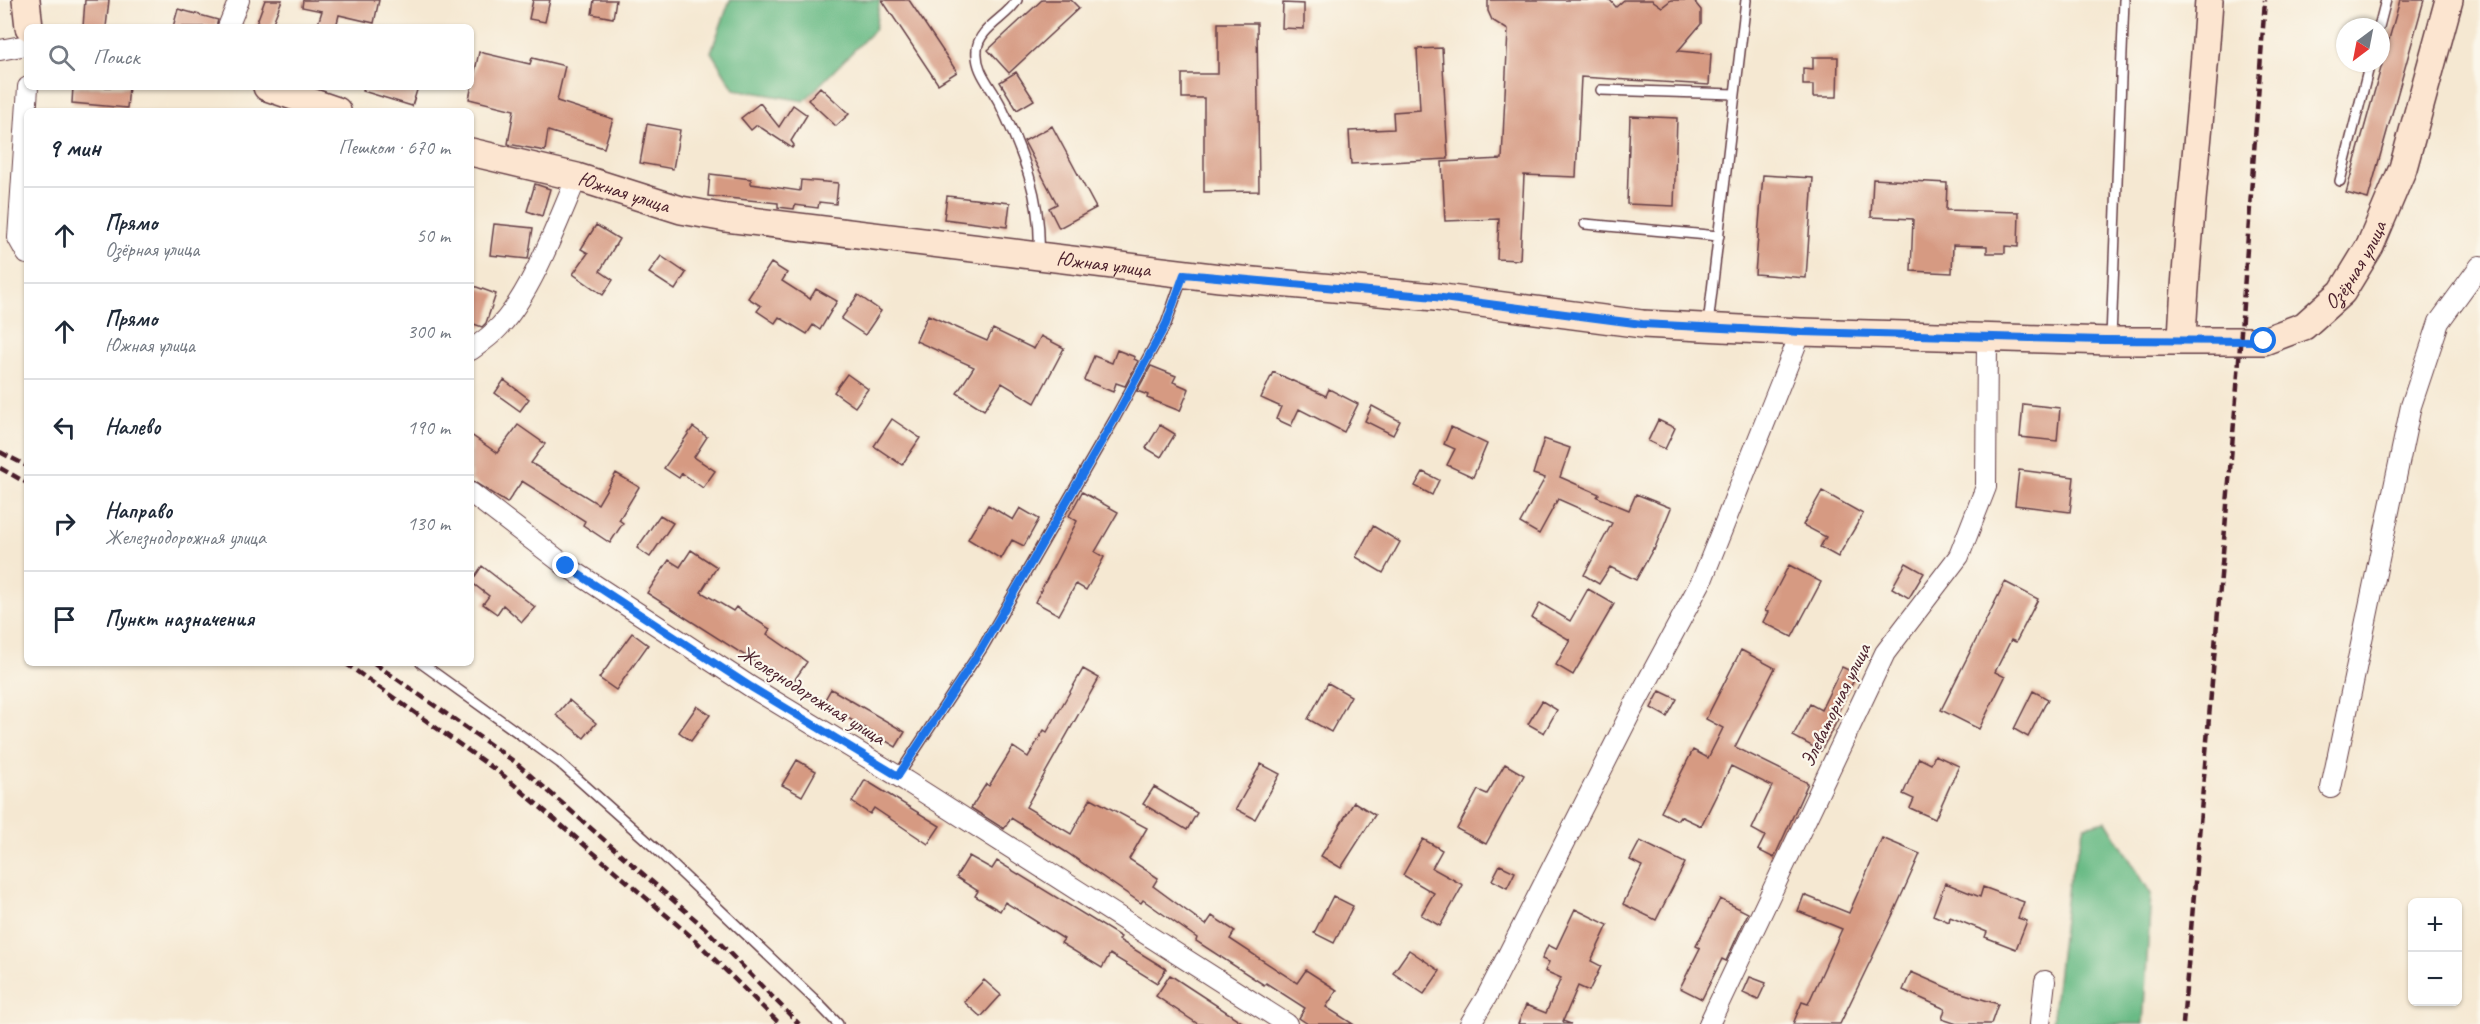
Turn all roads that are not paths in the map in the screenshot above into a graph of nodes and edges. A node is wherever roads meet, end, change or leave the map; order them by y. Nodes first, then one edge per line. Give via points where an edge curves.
1 (26, 0) edge
2 (239, 0) edge
3 (1017, 0) edge
4 (1746, 0) edge
5 (2124, 0) edge
6 (2209, 0) edge
7 (2386, 0) edge
8 (2449, 0) edge
9 (2381, 18) edge
10 (29, 24) edge
11 (229, 24) edge
12 (24, 46) edge
13 (0, 50) edge
14 (2368, 72) edge
15 (28, 90) edge
16 (276, 90) edge
17 (1601, 90) dead end
18 (1735, 94) junction
19 (27, 108) edge
20 (328, 108) edge
21 (474, 153) edge
22 (577, 177) junction
23 (2340, 181) dead end
24 (24, 214) edge
25 (1585, 224) dead end
26 (1719, 236) junction
27 (23, 246) edge
28 (1038, 257) junction
29 (2480, 266) edge
30 (1184, 274) junction
31 (1708, 328) junction
32 (1801, 332) junction
33 (1987, 337) junction
34 (2182, 339) junction
35 (2108, 341) junction
36 (474, 348) edge
37 (474, 495) edge
38 (425, 666) edge
39 (898, 776) junction
40 (2331, 788) dead end
41 (2045, 981) dead end
42 (837, 1024) edge
43 (1287, 1024) edge
44 (1470, 1024) edge
45 (1709, 1024) edge
46 (2040, 1024) edge

1 - 10 street
2 - 11 street
3 - 28 lane via 981,38 976,49 979,70 999,102 1030,172 1040,227
4 - 18 lane
5 - 35 lane
6 - 34 street
7 - 9 lane
8 - 34 street, Озёрная улица via 2403,168 2370,246 2342,292 2304,327 2264,341
12 - 13 street
14 - 23 lane
15 - 19 street
16 - 20 street
17 - 18 lane
18 - 26 lane
21 - 22 street, Южная улица
22 - 28 street, Южная улица via 681,210 726,218
22 - 36 street via 542,256 513,308 500,326
24 - 27 street
25 - 26 lane
26 - 31 lane
28 - 30 street, Южная улица
29 - 40 street via 2439,322 2411,406
30 - 31 street, Южная улица
30 - 39 lane via 1166,324 1114,420 983,646
31 - 32 street, Южная улица
32 - 33 street, Южная улица
32 - 44 street via 1702,580
33 - 35 street, Южная улица
33 - 45 street, Элеваторная улица via 1986,488 1959,556 1885,653
34 - 35 street, Озёрная улица
37 - 39 street, Железнодорожная улица via 566,566 751,687
38 - 42 lane via 560,763 663,855
39 - 43 street, Железнодорожная улица
41 - 46 street

